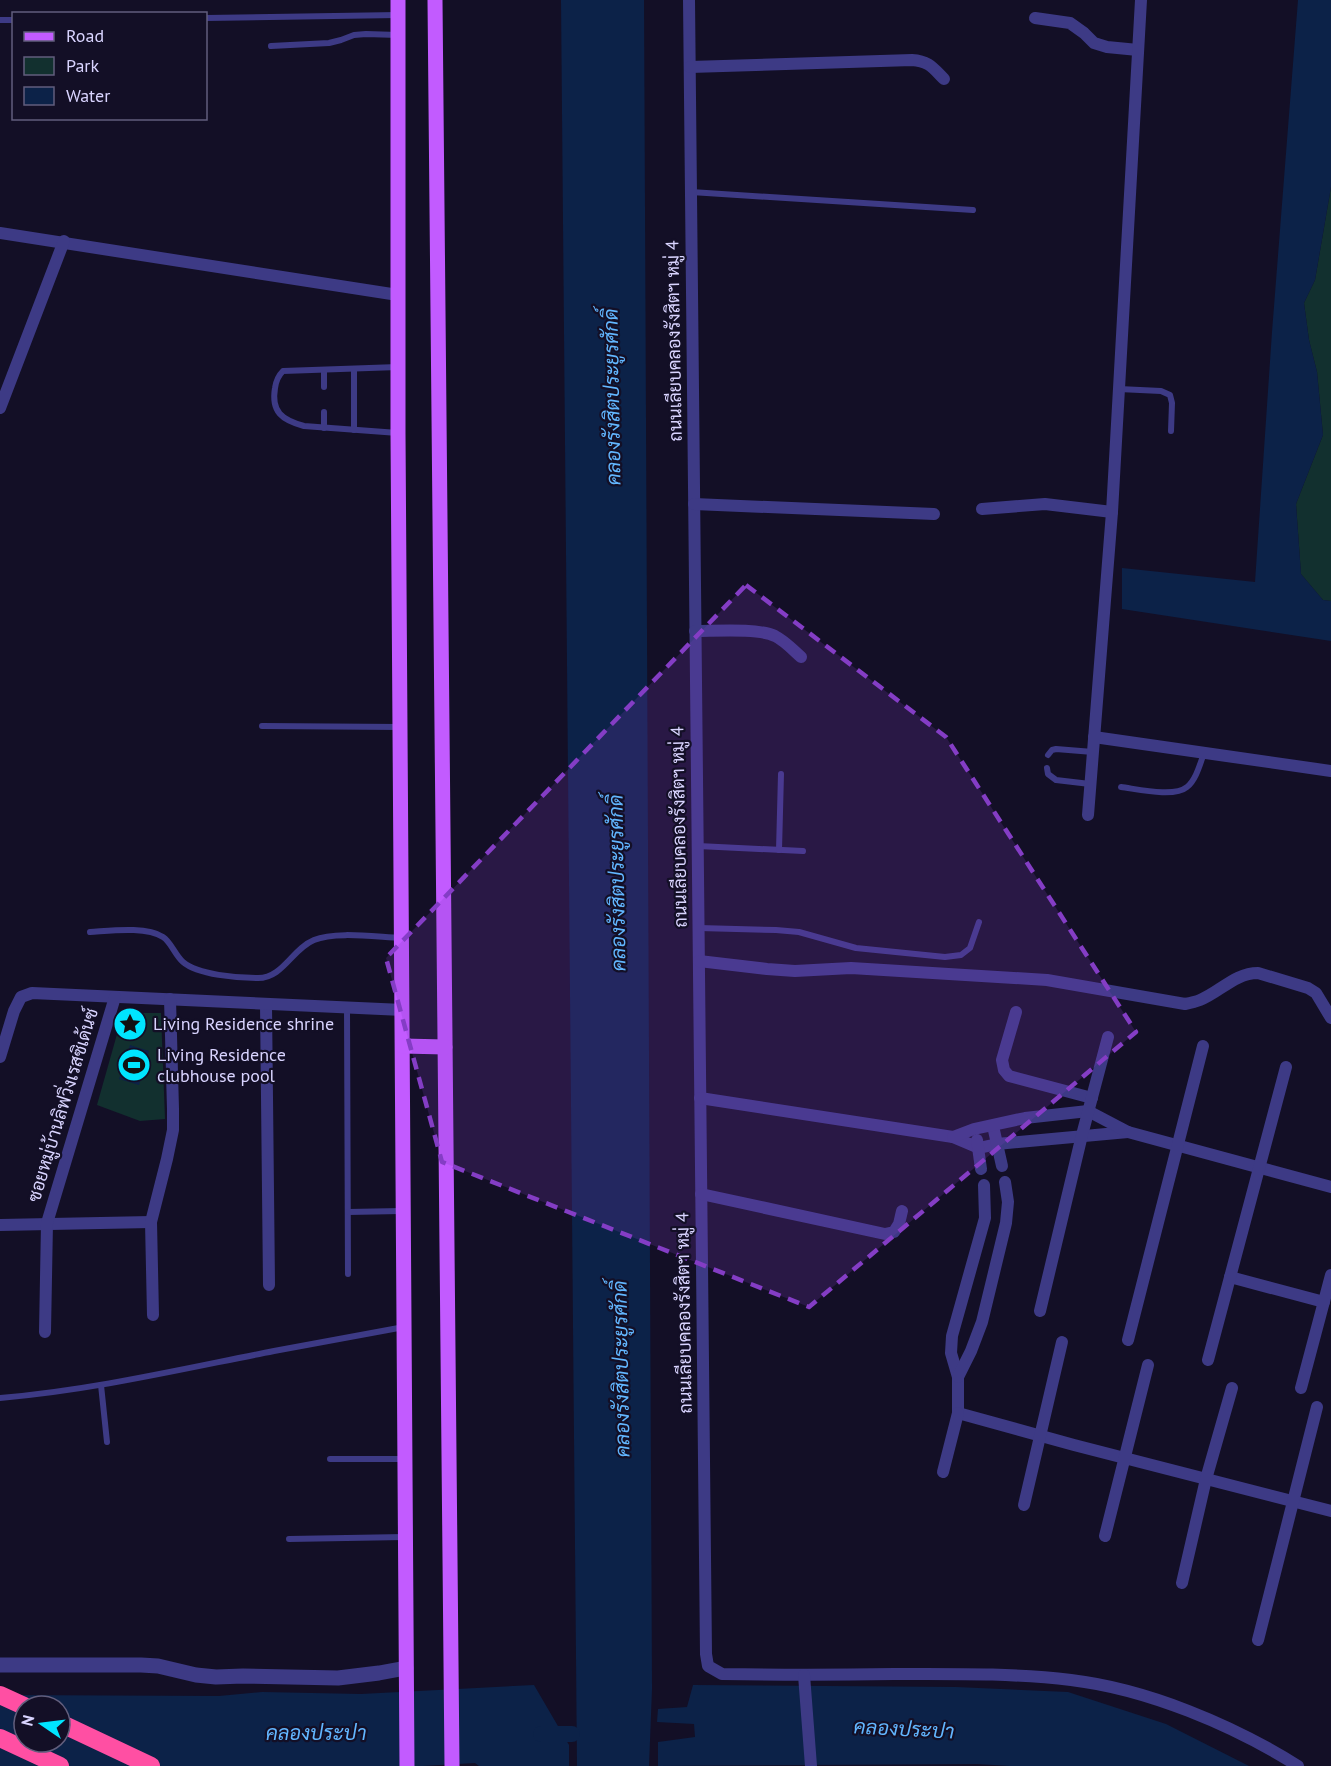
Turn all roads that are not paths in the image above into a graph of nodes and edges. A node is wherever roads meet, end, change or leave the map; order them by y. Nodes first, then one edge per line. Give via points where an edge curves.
1 (435, 0) edge
2 (689, 0) edge
3 (1141, 0) edge
4 (398, 8) edge
5 (207, 18) edge
6 (1035, 18) dead end
7 (399, 34) junction
8 (271, 46) dead end
9 (1138, 50) junction
10 (690, 67) junction
11 (944, 79) dead end
12 (691, 192) junction
13 (973, 210) dead end
14 (0, 232) edge
15 (64, 242) junction
16 (398, 295) junction
17 (398, 367) junction
18 (354, 369) junction
19 (324, 370) junction
20 (324, 387) dead end
21 (1119, 389) junction
22 (0, 408) edge
23 (324, 412) dead end
24 (324, 428) junction
25 (354, 430) junction
26 (1171, 431) dead end
27 (398, 433) junction
28 (694, 504) junction
29 (982, 508) dead end
30 (1112, 512) junction
31 (934, 514) dead end
32 (695, 631) junction
33 (801, 657) dead end
34 (261, 726) dead end
35 (401, 727) junction
36 (1094, 736) junction
37 (1093, 752) junction
38 (1205, 753) junction
39 (1048, 755) dead end
40 (1047, 768) dead end
41 (1331, 771) edge
42 (781, 774) dead end
43 (1090, 784) junction
44 (1121, 787) dead end
45 (1088, 815) dead end
46 (698, 846) junction
47 (779, 850) junction
48 (803, 850) dead end
49 (979, 922) dead end
50 (699, 928) junction
51 (90, 932) dead end
52 (402, 938) junction
53 (699, 961) junction
54 (115, 997) junction
55 (170, 999) junction
56 (266, 1004) junction
57 (347, 1008) junction
58 (403, 1010) junction
59 (1016, 1012) dead end
60 (1331, 1018) edge
61 (1108, 1037) dead end
62 (403, 1046) junction
63 (445, 1047) junction
64 (1203, 1047) dead end
65 (0, 1057) edge
66 (1286, 1067) dead end
67 (700, 1098) junction
68 (1092, 1098) junction
69 (1089, 1111) junction
70 (993, 1126) junction
71 (974, 1129) junction
72 (1128, 1131) junction
73 (1082, 1135) junction
74 (953, 1137) junction
75 (997, 1144) junction
76 (1177, 1146) junction
77 (979, 1148) junction
78 (1002, 1166) dead end
79 (1259, 1168) junction
80 (981, 1169) dead end
81 (1005, 1182) dead end
82 (984, 1185) dead end
83 (1331, 1187) edge
84 (701, 1194) junction
85 (404, 1211) junction
86 (902, 1211) dead end
87 (348, 1212) junction
88 (151, 1222) junction
89 (47, 1223) junction
90 (0, 1225) edge
91 (348, 1274) dead end
92 (1331, 1275) edge
93 (1230, 1277) junction
94 (269, 1285) dead end
95 (1324, 1302) junction
96 (1040, 1311) dead end
97 (153, 1315) dead end
98 (404, 1327) junction
99 (45, 1332) dead end
100 (1128, 1340) dead end
101 (1062, 1342) dead end
102 (1208, 1360) dead end
103 (1148, 1365) dead end
104 (958, 1377) junction
105 (101, 1385) junction
106 (1232, 1388) dead end
107 (1300, 1388) dead end
108 (0, 1398) edge
109 (1317, 1407) dead end
110 (958, 1413) junction
111 (1040, 1435) junction
112 (107, 1442) dead end
113 (1124, 1458) junction
114 (330, 1459) dead end
115 (405, 1459) junction
116 (943, 1472) dead end
117 (1206, 1479) junction
118 (1293, 1501) junction
119 (1024, 1505) dead end
120 (1331, 1511) edge
121 (1105, 1536) dead end
122 (405, 1537) junction
123 (289, 1539) dead end
124 (1182, 1583) dead end
125 (1258, 1640) dead end
126 (0, 1665) edge
127 (406, 1674) junction
128 (805, 1679) junction
129 (72, 1729) edge
130 (0, 1738) edge
131 (60, 1766) edge
132 (151, 1766) edge
133 (406, 1766) edge
134 (452, 1766) edge
135 (811, 1766) edge
136 (1298, 1766) edge

1 - 63 main road
2 - 10 street, ถนนเลียบคลองรังสิตฯ หมู่ 4
3 - 9 street
4 - 5 lane
4 - 7 main road
6 - 9 street via 1070,23 1094,43
7 - 8 lane via 354,35 329,42
7 - 16 main road
9 - 21 street
10 - 11 street via 912,60 923,61
10 - 12 street, ถนนเลียบคลองรังสิตฯ หมู่ 4
12 - 13 lane
12 - 28 street, ถนนเลียบคลองรังสิตฯ หมู่ 4
14 - 15 street
15 - 16 street
15 - 22 street
16 - 17 main road
17 - 18 lane
17 - 27 main road
18 - 19 lane
18 - 25 lane
19 - 20 lane
19 - 24 lane via 283,371 276,381 273,399 279,413 294,423
21 - 26 lane via 1170,395
21 - 30 street
23 - 24 lane
24 - 25 lane
25 - 27 lane
27 - 35 main road
28 - 31 street
28 - 32 street, ถนนเลียบคลองรังสิตฯ หมู่ 4
29 - 30 street via 1045,504
30 - 36 street
32 - 33 street via 774,635
32 - 46 street, ถนนเลียบคลองรังสิตฯ หมู่ 4
34 - 35 lane
35 - 52 main road
36 - 37 street
36 - 38 street
37 - 39 lane via 1056,749
37 - 43 street
38 - 41 street
38 - 44 lane via 1189,787 1180,791
40 - 43 lane via 1056,780
42 - 47 lane
43 - 45 street
46 - 47 lane
46 - 50 street, ถนนเลียบคลองรังสิตฯ หมู่ 4
47 - 48 lane
49 - 50 lane via 970,948 961,955 945,957 856,948 799,932
50 - 53 street, ถนนเลียบคลองรังสิตฯ หมู่ 4
51 - 52 lane via 147,931 164,937 183,962 194,969 260,978 273,975 300,948 328,936
52 - 58 main road
53 - 60 street via 786,970 851,968 1047,980 1185,1004 1200,1000 1240,976 1258,973 1308,988 1316,993
53 - 67 street, ถนนเลียบคลองรังสิตฯ หมู่ 4
54 - 55 street, ซอยหมู่บ้านลิฟวิ่งเรสซิเด้นซ์
54 - 65 street, ซอยหมู่บ้านลิฟวิ่งเรสซิเด้นซ์ via 32,993 21,997
54 - 89 street, ซอยหมู่บ้านลิฟวิ่งเรสซิเด้นซ์
55 - 56 street, ซอยหมู่บ้านลิฟวิ่งเรสซิเด้นซ์
55 - 88 street via 172,1130
56 - 57 street, ซอยหมู่บ้านลิฟวิ่งเรสซิเด้นซ์
56 - 94 street
57 - 58 street, ซอยหมู่บ้านลิฟวิ่งเรสซิเด้นซ์
57 - 87 lane
58 - 62 main road
59 - 68 street via 1002,1060 1009,1076
61 - 68 street
62 - 63 main road
62 - 85 main road
63 - 134 main road
64 - 76 street
66 - 79 street
67 - 74 street
67 - 84 street, ถนนเลียบคลองรังสิตฯ หมู่ 4
68 - 69 street
69 - 70 street
69 - 72 street
69 - 73 street
70 - 71 street
70 - 75 street
71 - 74 street
71 - 77 street
72 - 73 street
72 - 76 street
73 - 75 street
73 - 96 street
74 - 77 street
75 - 77 street
75 - 78 street
76 - 79 street
76 - 100 street
77 - 80 street
79 - 83 street
79 - 93 street
81 - 104 street via 1006,1223 982,1322
82 - 104 street via 985,1218 952,1336 951,1353
84 - 86 street via 885,1234 894,1232
84 - 128 street, ถนนเลียบคลองรังสิตฯ หมู่ 4 via 708,1666 722,1674
85 - 87 lane
85 - 98 main road
87 - 91 lane
88 - 89 street, ซอยหมู่บ้านลิฟวิ่งเรสซิเด้นซ์
88 - 97 street
89 - 90 street, ซอยหมู่บ้านลิฟวิ่งเรสซิเด้นซ์
89 - 99 street, ซอยหมู่บ้านลิฟวิ่งเรสซิเด้นซ์
92 - 95 street
93 - 95 street
93 - 102 street
95 - 107 street
98 - 105 lane
98 - 115 main road
101 - 111 street
103 - 113 street
104 - 110 street
105 - 108 lane
105 - 112 lane
106 - 117 street
109 - 118 street
110 - 111 street
110 - 116 street
111 - 113 street
111 - 119 street
113 - 117 street
113 - 121 street
114 - 115 lane
115 - 122 main road
117 - 118 street
117 - 124 street
118 - 120 street
118 - 125 street
122 - 123 lane
122 - 127 main road
126 - 127 street via 141,1665 216,1677
127 - 133 main road
128 - 135 street
128 - 136 street via 992,1674 1072,1680 1176,1706 1235,1731
129 - 132 highway
130 - 131 highway

